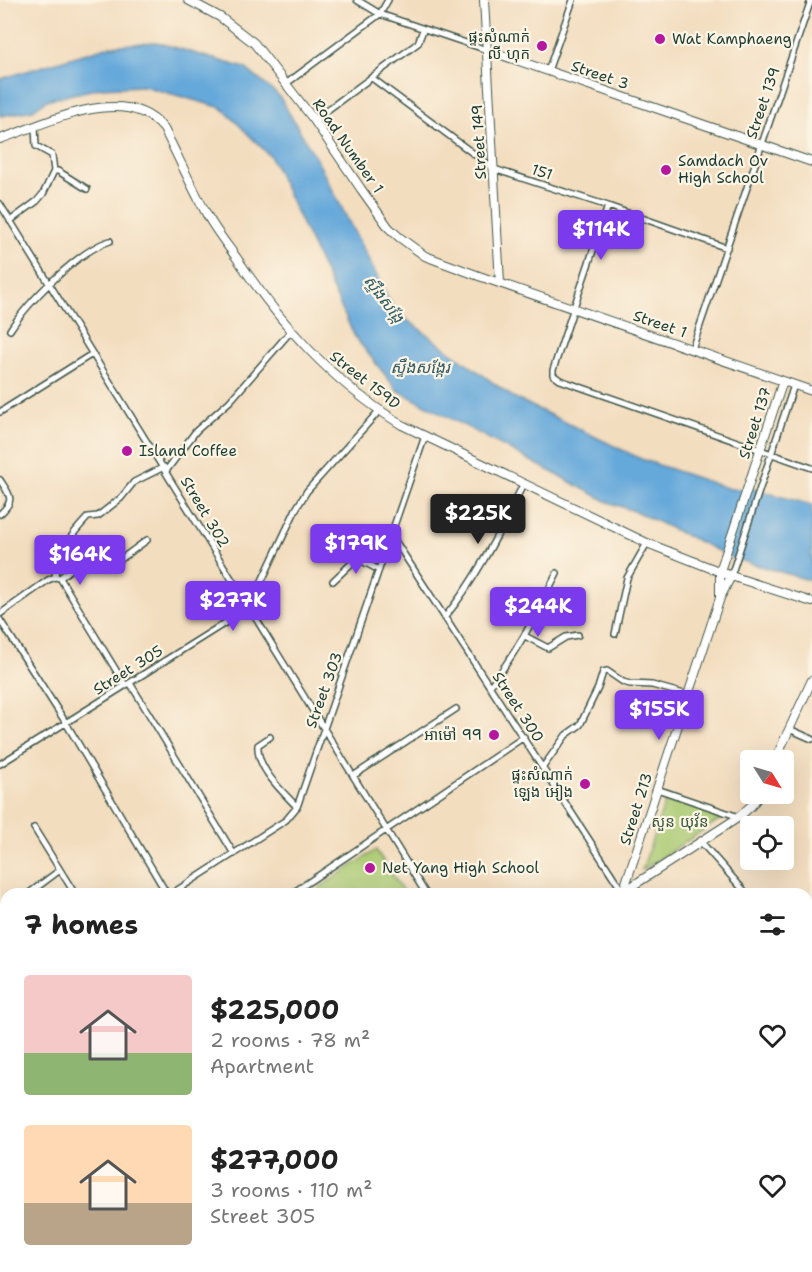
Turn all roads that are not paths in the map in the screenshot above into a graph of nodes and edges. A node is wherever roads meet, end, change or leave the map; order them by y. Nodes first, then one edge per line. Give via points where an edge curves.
1 (188, 0) edge
2 (357, 0) edge
3 (388, 0) edge
4 (484, 0) edge
5 (573, 0) edge
6 (811, 0) edge
7 (380, 14) junction
8 (423, 30) junction
9 (487, 50) junction
10 (548, 71) junction
11 (372, 78) junction
12 (286, 83) junction
13 (315, 120) junction
14 (35, 128) junction
15 (0, 139) edge
16 (761, 145) junction
17 (812, 162) edge
18 (494, 170) junction
19 (54, 171) junction
20 (87, 189) dead end
21 (0, 204) edge
22 (608, 206) junction
23 (10, 221) junction
24 (110, 241) dead end
25 (727, 248) junction
26 (500, 283) junction
27 (50, 284) junction
28 (572, 308) junction
29 (10, 330) dead end
30 (291, 331) junction
31 (692, 349) junction
32 (92, 354) junction
33 (783, 381) junction
34 (794, 385) junction
35 (812, 391) edge
36 (379, 411) junction
37 (0, 412) edge
38 (425, 436) junction
39 (760, 450) junction
40 (771, 454) junction
41 (812, 468) edge
42 (165, 469) junction
43 (0, 480) edge
44 (524, 483) junction
45 (0, 514) edge
46 (72, 536) junction
47 (392, 536) junction
48 (147, 540) dead end
49 (647, 543) junction
50 (90, 550) junction
51 (723, 559) joint
52 (380, 570) junction
53 (720, 571) junction
54 (557, 573) dead end
55 (731, 576) junction
56 (57, 578) junction
57 (333, 581) dead end
58 (720, 598) junction
59 (812, 602) edge
60 (249, 608) junction
61 (0, 614) edge
62 (446, 617) junction
63 (0, 620) edge
64 (615, 634) dead end
65 (578, 635) dead end
66 (525, 636) junction
67 (812, 680) edge
68 (127, 684) junction
69 (490, 686) junction
70 (688, 695) junction
71 (456, 709) dead end
72 (66, 723) junction
73 (323, 728) junction
74 (789, 729) junction
75 (270, 737) dead end
76 (524, 737) junction
77 (812, 740) edge
78 (780, 750) edge
79 (0, 764) edge
80 (543, 767) junction
81 (353, 776) junction
82 (657, 789) junction
83 (753, 804) edge
84 (297, 807) junction
85 (739, 817) junction
86 (34, 828) dead end
87 (387, 831) junction
88 (701, 842) junction
89 (234, 854) junction
90 (60, 870) junction
91 (36, 888) edge
92 (71, 888) edge
93 (165, 888) edge
94 (179, 888) edge
95 (300, 888) edge
96 (422, 888) edge
97 (619, 888) edge
98 (624, 888) edge
99 (630, 888) edge
100 (742, 888) edge

1 - 12 street, Road Number 1 via 220,17 254,43
2 - 7 street, Street 3
3 - 7 street
4 - 9 street, Street 149
5 - 10 street
6 - 16 street, Street 139
7 - 8 street, Street 3
7 - 12 street
8 - 9 street, Street 3
8 - 11 street via 418,44
9 - 10 street, Street 3
9 - 18 street, Street 149
10 - 16 street, Street 3
11 - 13 street
11 - 18 street, 151
12 - 13 street, Road Number 1
13 - 26 street, Road Number 1 via 355,181 399,237 431,258
14 - 15 street, Street 159D
14 - 19 street via 36,146 52,155
14 - 30 street, Street 159D via 107,107 135,110 158,121 206,213
16 - 17 street, Street 3
16 - 25 street, Street 139
18 - 22 street, 151
18 - 26 street, Street 149
19 - 20 street
19 - 23 street via 37,201
21 - 23 street, Street 302
22 - 25 street, 151
22 - 28 street
23 - 27 street, Street 302
24 - 27 street via 90,250
25 - 31 street, Street 139
26 - 28 street, Street 1
27 - 29 street
27 - 32 street, Street 302
28 - 31 street, Street 1
28 - 39 street via 553,370 560,380
30 - 36 street, Street 159D via 324,366
30 - 42 street via 230,401 195,431
31 - 33 street, Street 1
32 - 37 street
32 - 42 street, Street 302
33 - 34 street, Street 1
33 - 39 street, Street 137
34 - 35 street, Street 1
34 - 40 street, Street 137
36 - 38 street, Street 159D
36 - 60 street via 307,491
38 - 44 street, Street 159D
38 - 47 street, Street 303
39 - 40 street
39 - 51 street, Street 137
40 - 41 street
40 - 55 street, Street 213
42 - 46 street via 134,482 102,513 88,517
42 - 60 street, Street 302
43 - 45 street via 11,501
44 - 49 street, Street 159D
44 - 62 street via 483,560
46 - 50 street
46 - 56 street via 55,566
47 - 52 street, Street 303
47 - 62 street, Street 300
48 - 50 street via 113,566
49 - 53 street, Street 159D
49 - 64 street via 627,578
50 - 56 street
51 - 53 street, Street 213
52 - 57 street via 354,561
52 - 73 street, Street 303
53 - 55 street, Street 159D
53 - 58 street, Street 213
54 - 66 street
55 - 58 street, Street 213
55 - 59 street, Street 159D
56 - 61 street
56 - 68 street
58 - 70 street, Street 213
60 - 68 street, Street 305
60 - 73 street, Street 302
62 - 69 street, Street 300
63 - 72 street
65 - 66 street via 568,636 548,648
66 - 69 street
67 - 74 street
68 - 72 street, Street 305
68 - 89 street
69 - 76 street, Street 300
70 - 80 street via 652,685 630,684 603,672 585,718 566,735
70 - 82 street, Street 213
71 - 81 street
72 - 79 street, Street 305
72 - 93 street
73 - 81 street, Street 302
73 - 84 street, Street 303
74 - 77 street
74 - 78 street
75 - 84 street via 258,746 257,753 272,780
76 - 80 street, Street 300
76 - 87 street
80 - 97 street, Street 300
81 - 87 street, Street 302
82 - 85 street
82 - 98 street, Street 213
83 - 85 street
84 - 89 street, Street 303 via 286,820
85 - 88 street
86 - 90 street
87 - 95 street
87 - 96 street, Street 302
88 - 99 street
88 - 100 street
89 - 94 street, Street 303
90 - 91 street
90 - 92 street

